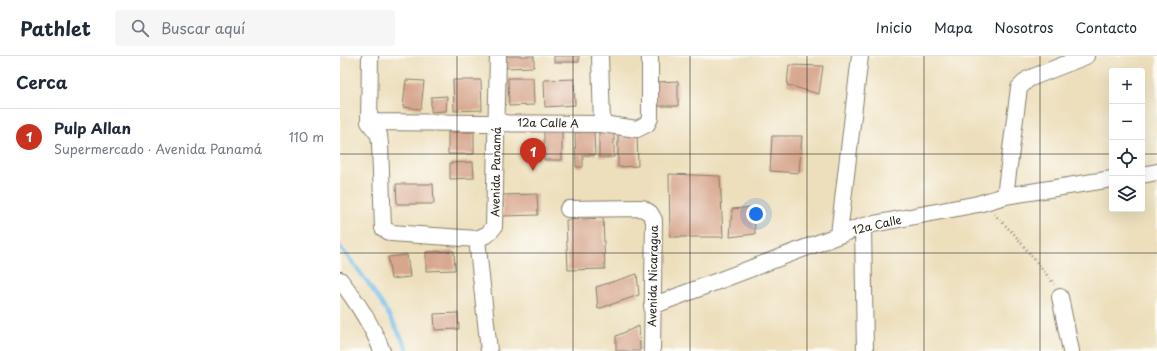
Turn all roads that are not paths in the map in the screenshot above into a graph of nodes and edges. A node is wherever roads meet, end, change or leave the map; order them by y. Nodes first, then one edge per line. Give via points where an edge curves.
1 (370, 56) edge
2 (498, 56) edge
3 (600, 56) edge
4 (650, 56) edge
5 (860, 56) edge
6 (1086, 56) edge
7 (369, 122) junction
8 (497, 122) junction
9 (602, 124) junction
10 (1157, 172) edge
11 (1145, 174) edge
12 (1109, 179) edge
13 (1005, 196) junction
14 (568, 209) dead end
15 (863, 226) junction
16 (839, 234) junction
17 (477, 239) junction
18 (340, 280) edge
19 (1060, 297) road end
20 (652, 306) junction
21 (382, 351) edge
22 (489, 351) edge
23 (652, 351) edge
24 (865, 351) edge
25 (1071, 351) edge

1 - 7 street
2 - 8 street, Avenida Panamá
3 - 9 street
4 - 9 street, 12a Calle A via 650,118 647,124 637,129
5 - 16 street
6 - 13 street via 1028,79 1020,88
7 - 8 street, 12a Calle A
7 - 17 street via 378,135 380,144 383,228 391,233
8 - 9 street, 12a Calle A
8 - 17 street, Avenida Panamá via 494,227 488,234
10 - 11 street
12 - 13 street, 12a Calle
13 - 15 street, 12a Calle via 978,204
14 - 20 street, Avenida Nicaragua via 642,208 650,213 654,220
15 - 16 street, 12a Calle
15 - 24 street
16 - 20 street, 12a Calle
17 - 22 street
18 - 21 street via 358,303
19 - 25 street
20 - 23 street, Avenida Nicaragua

